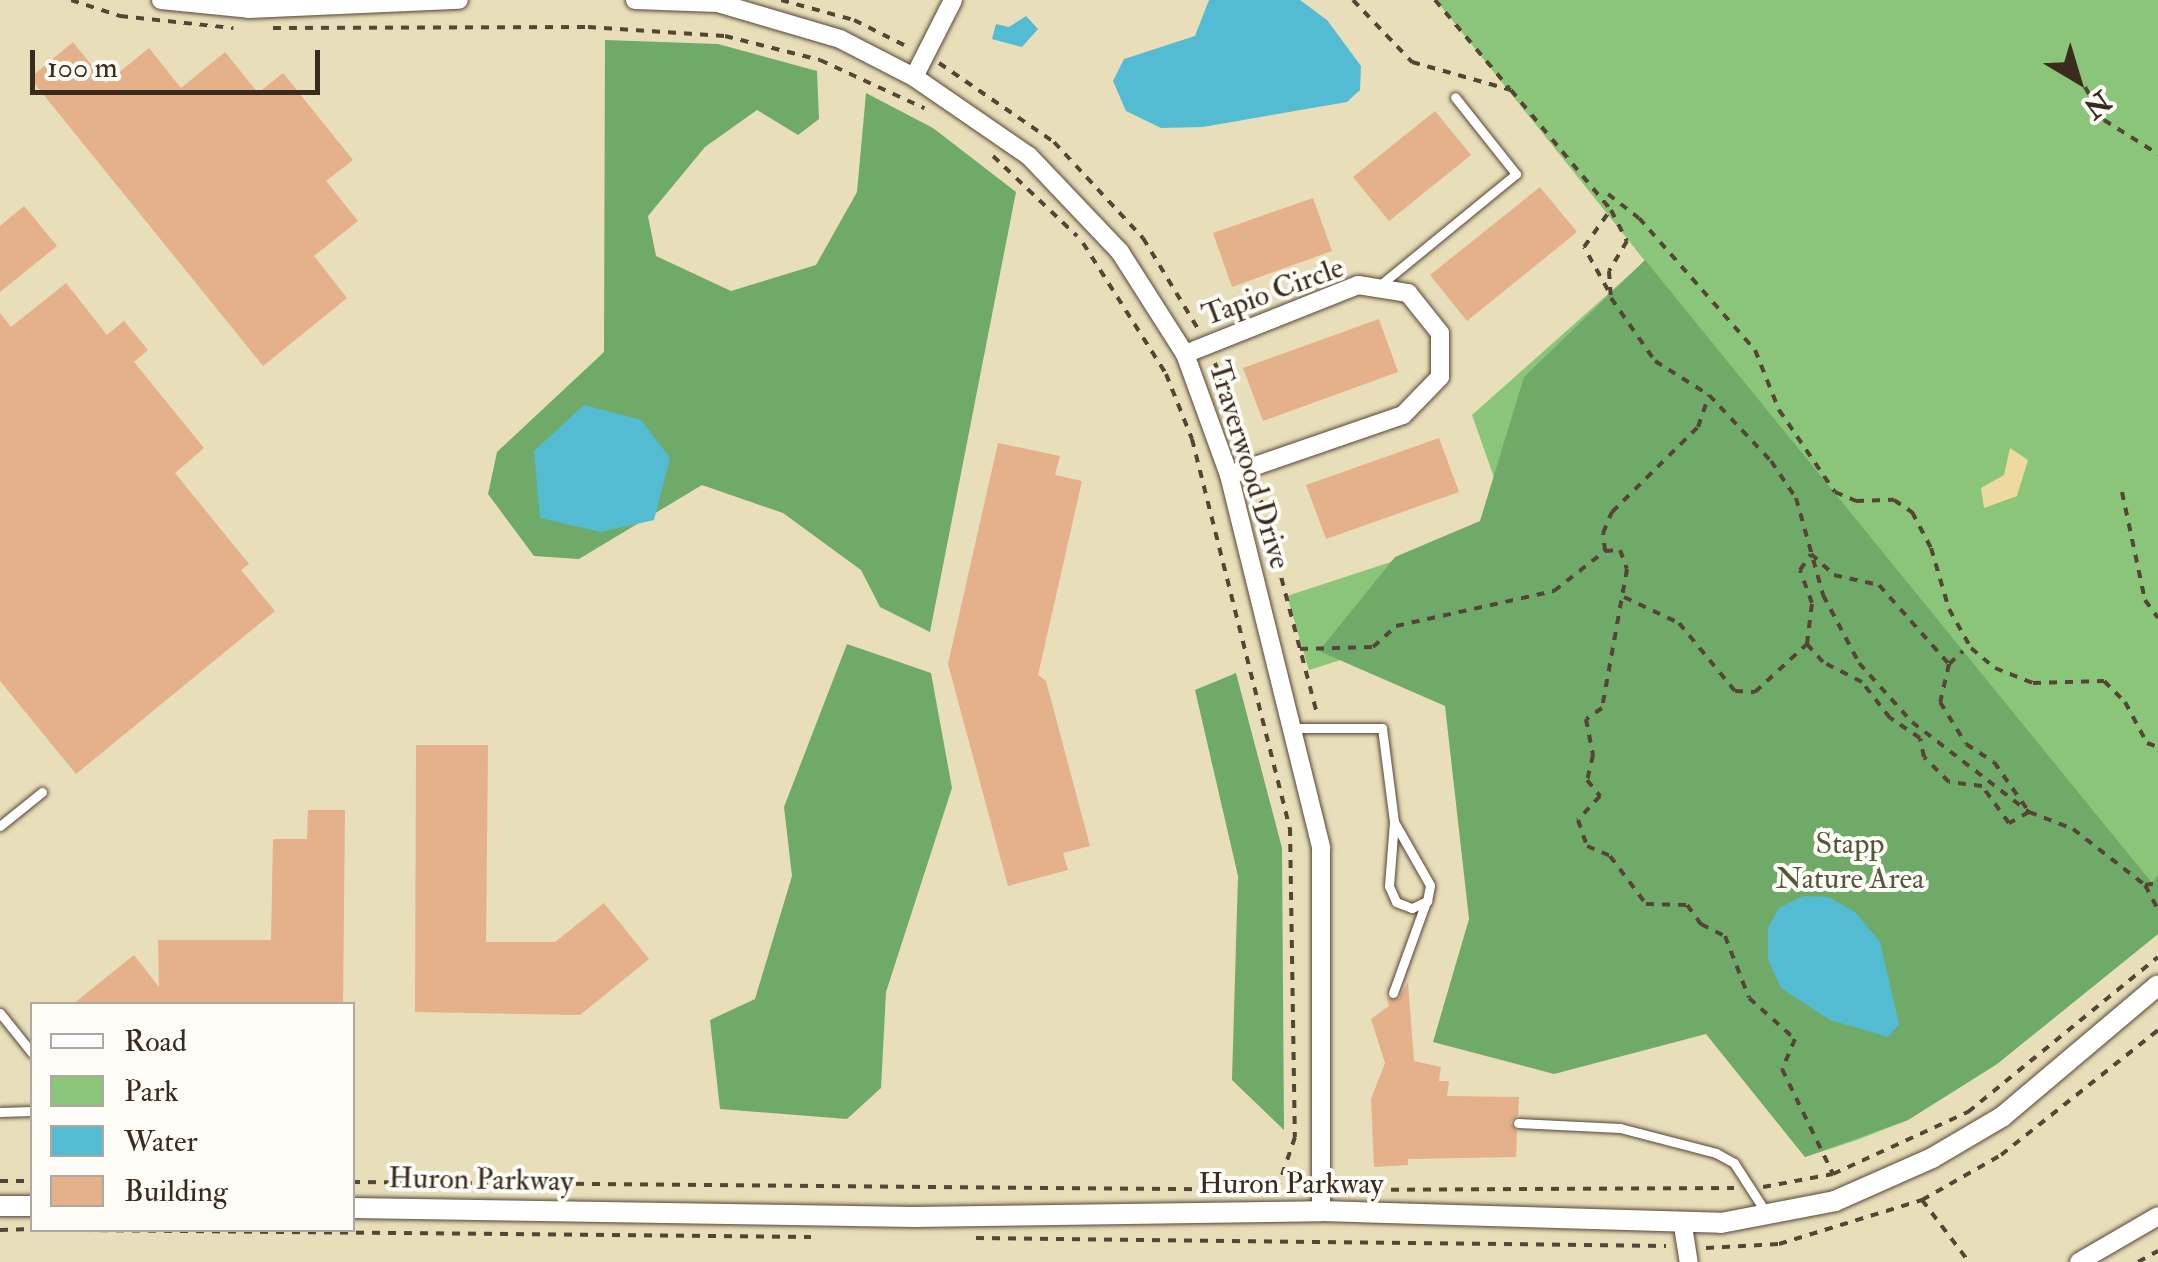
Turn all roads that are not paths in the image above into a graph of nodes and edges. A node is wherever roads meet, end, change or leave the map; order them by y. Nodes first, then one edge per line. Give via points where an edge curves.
1 (160, 0) edge
2 (459, 0) edge
3 (636, 0) edge
4 (954, 0) edge
5 (914, 77) junction
6 (1455, 97) dead end
7 (1376, 288) junction
8 (1185, 354) junction
9 (1229, 476) junction
10 (1293, 728) junction
11 (42, 792) dead end
12 (1394, 822) junction
13 (0, 826) edge
14 (1426, 901) junction
15 (2158, 985) edge
16 (1393, 993) dead end
17 (0, 1012) edge
18 (30, 1050) edge
19 (0, 1112) edge
20 (30, 1112) edge
21 (1518, 1123) dead end
22 (0, 1206) edge
23 (30, 1206) edge
24 (355, 1208) edge
25 (1321, 1212) junction
26 (1768, 1216) junction
27 (2158, 1216) edge
28 (1683, 1226) junction
29 (1690, 1262) edge
30 (2079, 1262) edge

1 - 2 street via 249,9
3 - 5 street, Traverwood Drive via 718,3 840,39
4 - 5 street
5 - 8 street, Traverwood Drive via 1029,156 1120,252
6 - 7 lane via 1516,174
7 - 8 street, Tapio Circle via 1358,286
7 - 9 street, Tapio Circle via 1408,293 1440,333 1440,376 1403,415
8 - 9 street, Traverwood Drive
9 - 10 street, Traverwood Drive
10 - 12 lane via 1382,728
10 - 25 street, Traverwood Drive via 1322,848
11 - 13 lane
12 - 14 lane via 1426,874
12 - 14 lane via 1391,894 1412,908
14 - 16 lane
15 - 26 street, Huron Parkway via 2002,1117 1932,1158 1835,1201
17 - 18 lane
19 - 20 lane
21 - 26 lane via 1620,1128 1697,1148 1734,1163
22 - 23 street
24 - 25 street, Huron Parkway via 914,1217
25 - 28 street, Huron Parkway
26 - 28 street, Huron Parkway
27 - 30 street
28 - 29 street

